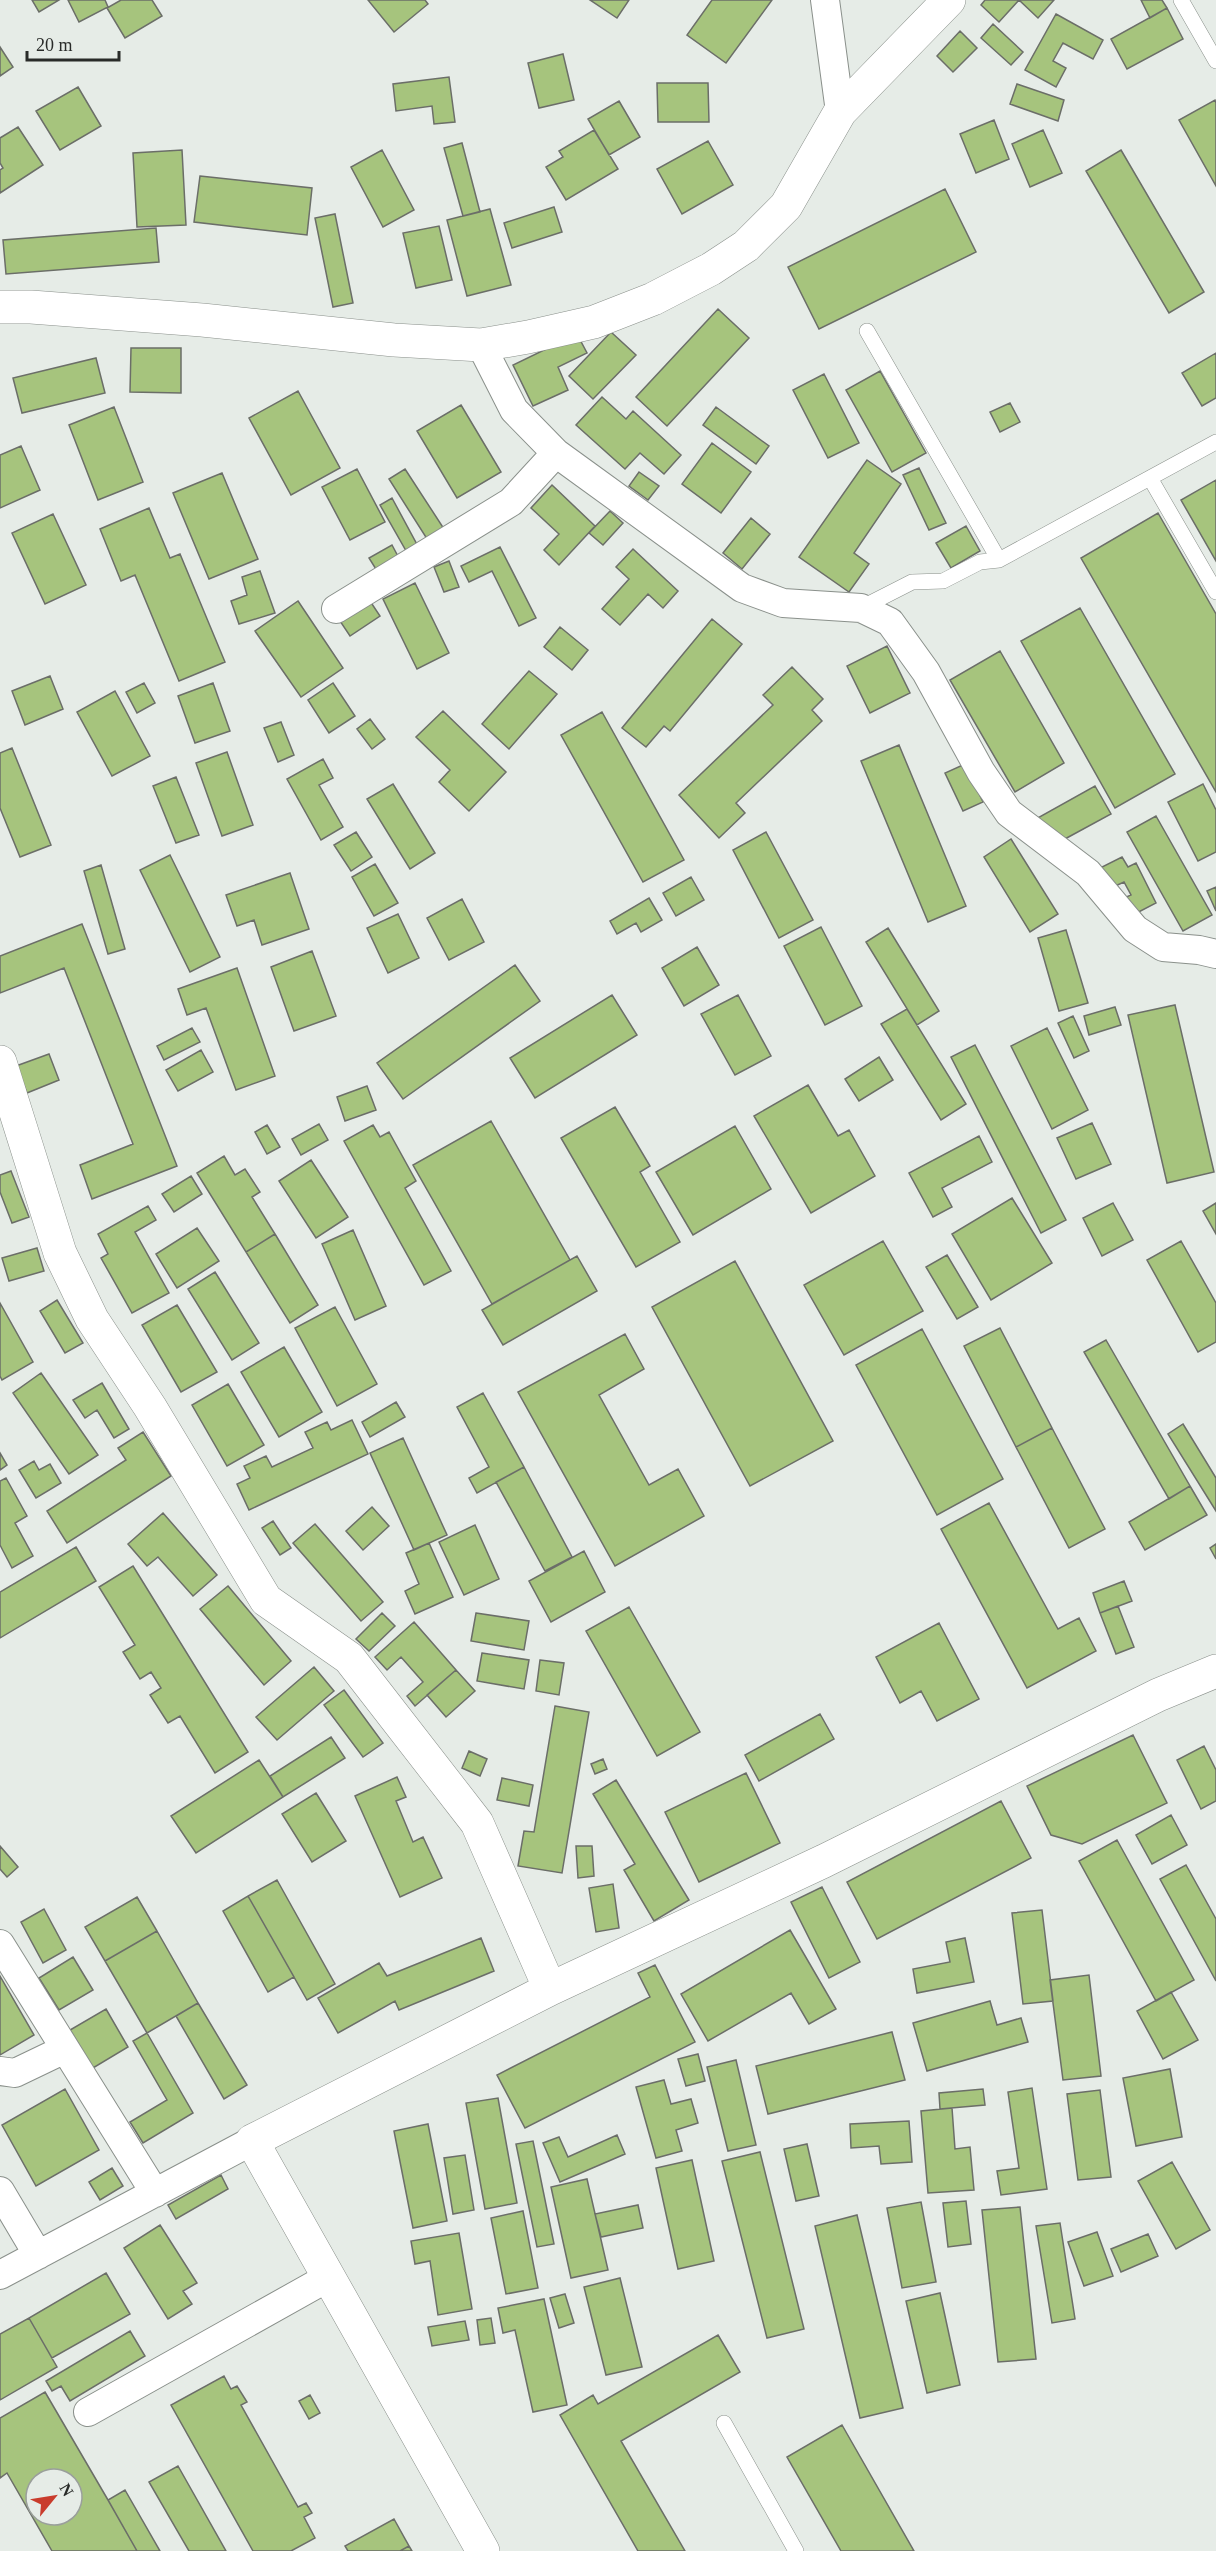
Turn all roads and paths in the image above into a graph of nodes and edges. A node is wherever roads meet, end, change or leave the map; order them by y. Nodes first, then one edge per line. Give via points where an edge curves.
1 (825, 0) edge
2 (950, 0) edge
3 (1181, 0) edge
4 (1216, 61) edge
5 (840, 112) junction
6 (0, 307) edge
7 (867, 332) dead end
8 (481, 345) junction
9 (1216, 442) edge
10 (556, 453) junction
11 (1150, 478) junction
12 (999, 560) junction
13 (1216, 592) edge
14 (861, 608) junction
15 (336, 609) dead end
16 (1216, 954) edge
17 (0, 1062) edge
18 (1216, 1671) edge
19 (0, 1944) edge
20 (550, 1989) junction
21 (65, 2049) junction
22 (0, 2071) edge
23 (252, 2141) junction
24 (0, 2191) edge
25 (155, 2193) junction
26 (38, 2255) junction
27 (0, 2275) edge
28 (329, 2277) junction
29 (88, 2412) dead end
30 (724, 2422) dead end
31 (483, 2551) edge
32 (796, 2551) edge

1 - 5 street
2 - 5 street
3 - 4 lane
5 - 8 street via 786,206 746,246 711,269 652,299 594,321
6 - 8 street via 31,306
7 - 12 lane
8 - 10 street via 514,410
9 - 11 lane
10 - 14 street via 742,588 783,603
10 - 15 street via 511,502
11 - 12 lane
11 - 13 lane
12 - 14 lane via 980,562 943,580 912,582
14 - 16 street via 890,622 926,672 981,772 1009,813 1088,873 1135,929 1163,947
17 - 20 street via 60,1253 93,1319 266,1600 349,1658 477,1823
18 - 20 street via 1158,1695 824,1861
19 - 21 street
20 - 23 street
21 - 22 street via 15,2073
21 - 25 street
23 - 25 street
23 - 28 street
24 - 26 street
25 - 26 street
26 - 27 street
28 - 29 street
28 - 31 street
30 - 32 lane

